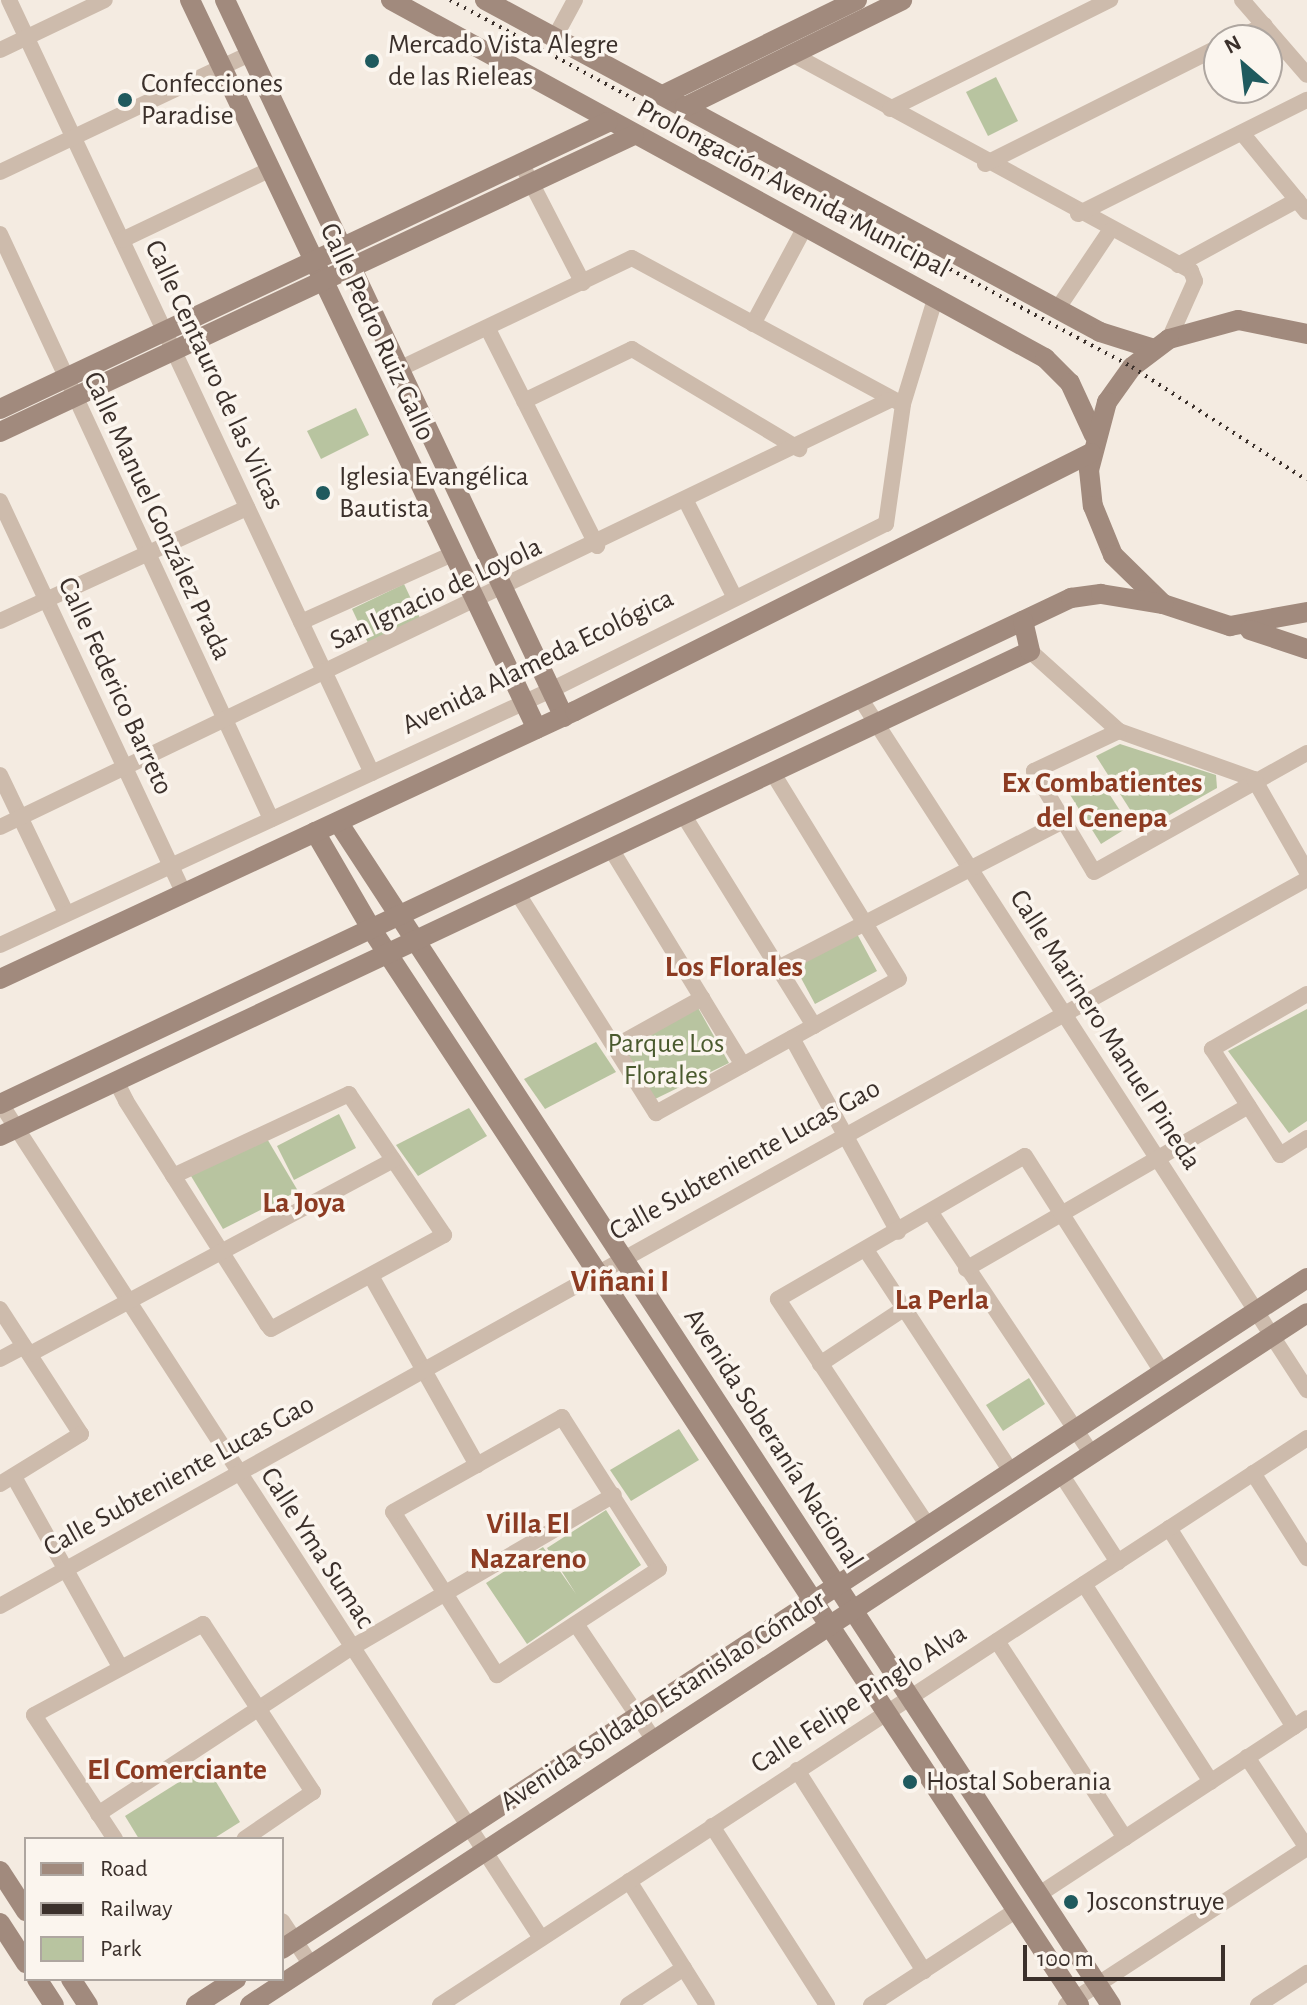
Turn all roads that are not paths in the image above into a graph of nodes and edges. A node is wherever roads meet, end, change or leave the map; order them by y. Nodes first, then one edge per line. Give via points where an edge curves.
1 (9, 0) edge
2 (105, 0) edge
3 (190, 0) edge
4 (225, 0) edge
5 (391, 0) edge
6 (485, 0) edge
7 (575, 0) edge
8 (857, 0) edge
9 (902, 0) edge
10 (1110, 0) edge
11 (1242, 0) edge
12 (872, 7) edge
13 (1264, 24) edge
14 (26, 37) junction
15 (555, 37) junction
16 (1283, 46) edge
17 (0, 50) edge
18 (250, 54) junction
19 (792, 54) junction
20 (1203, 55) edge
21 (221, 68) junction
22 (1307, 75) edge
23 (663, 95) junction
24 (1307, 100) edge
25 (685, 107) junction
26 (890, 109) junction
27 (608, 122) junction
28 (1242, 133) junction
29 (634, 135) junction
30 (74, 138) junction
31 (521, 163) junction
32 (985, 164) junction
33 (269, 170) junction
34 (0, 172) edge
35 (531, 183) junction
36 (1302, 206) edge
37 (1078, 214) junction
38 (805, 227) junction
39 (1109, 232) junction
40 (0, 234) edge
41 (122, 240) junction
42 (341, 249) junction
43 (313, 262) junction
44 (1178, 265) junction
45 (350, 269) junction
46 (322, 282) junction
47 (583, 283) junction
48 (936, 296) junction
49 (1058, 308) junction
50 (753, 324) junction
51 (488, 329) junction
52 (165, 331) junction
53 (1307, 334) edge
54 (1162, 344) junction
55 (174, 351) junction
56 (397, 370) junction
57 (68, 389) junction
58 (524, 401) junction
59 (897, 402) junction
60 (0, 409) edge
61 (0, 432) edge
62 (1093, 444) junction
63 (799, 449) junction
64 (0, 501) edge
65 (687, 503) junction
66 (247, 508) junction
67 (886, 524) junction
68 (597, 546) junction
69 (902, 548) junction
70 (146, 554) junction
71 (452, 554) junction
72 (503, 592) junction
73 (735, 598) junction
74 (46, 600) junction
75 (1163, 604) junction
76 (476, 605) junction
77 (1307, 612) edge
78 (0, 621) edge
79 (1023, 621) junction
80 (301, 622) junction
81 (1230, 626) junction
82 (1307, 649) edge
83 (1030, 651) junction
84 (326, 675) junction
85 (551, 690) junction
86 (860, 698) junction
87 (522, 704) junction
88 (564, 717) junction
89 (226, 723) junction
90 (877, 727) junction
91 (537, 729) junction
92 (1119, 731) junction
93 (1307, 753) edge
94 (125, 769) junction
95 (372, 773) junction
96 (0, 775) edge
97 (774, 775) junction
98 (1254, 779) junction
99 (684, 816) junction
100 (20, 818) junction
101 (271, 819) junction
102 (1063, 821) junction
103 (338, 822) junction
104 (0, 827) edge
105 (315, 832) junction
106 (611, 849) junction
107 (170, 865) junction
108 (968, 868) junction
109 (1307, 872) edge
110 (1307, 879) edge
111 (184, 894) junction
112 (518, 894) junction
113 (66, 913) junction
114 (399, 917) junction
115 (864, 923) junction
116 (372, 930) junction
117 (413, 943) junction
118 (0, 945) edge
119 (388, 951) junction
120 (778, 968) junction
121 (0, 979) edge
122 (1307, 994) edge
123 (702, 998) junction
124 (1063, 1014) junction
125 (814, 1026) junction
126 (792, 1038) junction
127 (614, 1047) junction
128 (743, 1065) junction
129 (116, 1081) junction
130 (511, 1091) junction
131 (0, 1104) edge
132 (488, 1104) junction
133 (1248, 1106) junction
134 (6, 1134) edge
135 (845, 1135) junction
136 (1307, 1138) edge
137 (1157, 1159) junction
138 (393, 1160) junction
139 (173, 1176) junction
140 (1060, 1211) junction
141 (931, 1213) junction
142 (898, 1232) junction
143 (866, 1250) junction
144 (222, 1253) junction
145 (621, 1259) junction
146 (966, 1269) junction
147 (598, 1272) junction
148 (371, 1276) junction
149 (1307, 1278) edge
150 (126, 1304) junction
151 (0, 1309) edge
152 (902, 1310) junction
153 (1256, 1311) junction
154 (1307, 1313) edge
155 (1272, 1336) junction
156 (27, 1350) junction
157 (0, 1359) edge
158 (820, 1364) junction
159 (422, 1370) junction
160 (1162, 1372) junction
161 (1307, 1390) edge
162 (728, 1423) junction
163 (1077, 1429) junction
164 (706, 1435) junction
165 (1307, 1438) edge
166 (1092, 1454) junction
167 (477, 1465) junction
168 (1011, 1472) junction
169 (1253, 1473) junction
170 (237, 1474) junction
171 (1061, 1474) junction
172 (7, 1480) edge
173 (614, 1495) junction
174 (928, 1526) junction
175 (1169, 1528) junction
176 (1307, 1558) edge
177 (1118, 1562) junction
178 (65, 1570) junction
179 (1084, 1584) junction
180 (836, 1586) junction
181 (447, 1595) junction
182 (814, 1601) junction
183 (0, 1606) edge
184 (852, 1611) junction
185 (576, 1624) junction
186 (830, 1625) junction
187 (997, 1641) junction
188 (351, 1648) junction
189 (119, 1665) junction
190 (910, 1699) junction
191 (262, 1710) junction
192 (887, 1713) junction
193 (637, 1716) junction
194 (1300, 1722) edge
195 (654, 1740) junction
196 (1247, 1757) junction
197 (797, 1770) junction
198 (1211, 1782) junction
199 (98, 1814) junction
200 (712, 1826) junction
201 (468, 1827) junction
202 (114, 1837) edge
203 (247, 1837) edge
204 (1125, 1838) junction
205 (1307, 1848) edge
206 (485, 1851) junction
207 (0, 1871) edge
208 (629, 1881) junction
209 (1038, 1895) junction
210 (24, 1908) edge
211 (1017, 1910) junction
212 (0, 1923) edge
213 (541, 1938) junction
214 (288, 1945) edge
215 (24, 1960) edge
216 (311, 1965) junction
217 (684, 1968) junction
218 (924, 1971) junction
219 (1307, 1973) edge
220 (38, 1981) edge
221 (72, 1981) edge
222 (233, 1981) edge
223 (1097, 1985) junction
224 (460, 2000) edge
225 (1073, 2003) edge
226 (54, 2005) edge
227 (88, 2005) edge
228 (196, 2005) edge
229 (250, 2005) edge
230 (440, 2005) edge
231 (628, 2005) edge
232 (707, 2005) edge
233 (827, 2005) edge
234 (871, 2005) edge
235 (1111, 2005) edge
236 (1258, 2005) edge

1 - 14 street, Calle Centauro de las Vilcas
2 - 14 street
3 - 21 street, Calle Pedro Ruiz Gallo
4 - 18 street, Calle Pedro Ruiz Gallo
5 - 27 street, Prolongación Avenida Municipal
6 - 15 street, Prolongación Avenida Municipal
7 - 15 street
8 - 23 street
9 - 12 street
10 - 26 street
11 - 13 street
12 - 19 street
14 - 17 street
14 - 30 street, Calle Centauro de las Vilcas
15 - 23 street, Prolongación Avenida Municipal
16 - 22 street
18 - 21 street
18 - 42 street, Calle Pedro Ruiz Gallo
19 - 25 street
19 - 26 street
20 - 32 street
21 - 30 street
21 - 33 street, Calle Pedro Ruiz Gallo
23 - 25 street, Prolongación Avenida Municipal
24 - 28 street
25 - 49 street, Prolongación Avenida Municipal
26 - 32 street
27 - 29 street, Prolongación Avenida Municipal
27 - 31 street
28 - 36 street
28 - 37 street
29 - 35 street
29 - 38 street, Prolongación Avenida Municipal
30 - 34 street
30 - 41 street, Calle Centauro de las Vilcas
31 - 35 street
31 - 42 street
32 - 37 street
33 - 41 street
33 - 43 street, Calle Pedro Ruiz Gallo
35 - 45 street
35 - 47 street
36 - 44 street
37 - 39 street
38 - 48 street, Prolongación Avenida Municipal
38 - 50 street
39 - 44 street
39 - 49 street
40 - 57 street, Calle Manuel González Prada
41 - 52 street, Calle Centauro de las Vilcas
42 - 43 street
42 - 45 street, Calle Pedro Ruiz Gallo
43 - 46 street, Calle Pedro Ruiz Gallo
43 - 52 street
44 - 54 street via 1195,281
45 - 46 street
45 - 56 street, Calle Pedro Ruiz Gallo
46 - 55 street
46 - 71 street, Calle Pedro Ruiz Gallo
47 - 50 street via 632,258
47 - 51 street
48 - 59 street
48 - 62 street, Prolongación Avenida Municipal via 1054,364
49 - 54 street, Prolongación Avenida Municipal
50 - 59 street
51 - 56 street
51 - 58 street
52 - 55 street, Calle Centauro de las Vilcas
52 - 57 street
53 - 54 street via 1238,320
54 - 62 street, Prolongación Avenida Municipal via 1117,387
55 - 57 street
55 - 66 street, Calle Centauro de las Vilcas
56 - 72 street, Calle Pedro Ruiz Gallo
57 - 60 street
57 - 61 street
57 - 70 street, Calle Manuel González Prada
58 - 63 street via 632,349
58 - 68 street
59 - 63 street, San Ignacio de Loyola
59 - 67 street
62 - 69 street, Avenida Alameda Ecológica
62 - 75 street, Prolongación Avenida Municipal via 1090,488 1104,539 1123,569
63 - 65 street, San Ignacio de Loyola
64 - 74 street, Calle Federico Barreto
65 - 68 street, San Ignacio de Loyola
65 - 73 street
66 - 70 street
66 - 80 street, Calle Centauro de las Vilcas
67 - 69 street
67 - 73 street, Avenida Alameda Ecológica
68 - 72 street, San Ignacio de Loyola
69 - 88 street, Avenida Alameda Ecológica
70 - 74 street
70 - 89 street, Calle Manuel González Prada
71 - 76 street, Calle Pedro Ruiz Gallo
71 - 80 street
72 - 76 street, San Ignacio de Loyola
72 - 85 street, Calle Pedro Ruiz Gallo
73 - 85 street, Avenida Alameda Ecológica
74 - 78 street
74 - 94 street, Calle Federico Barreto
75 - 79 street via 1101,594 1071,598
75 - 81 street, Prolongación Avenida Municipal
76 - 84 street, San Ignacio de Loyola
76 - 87 street, Calle Pedro Ruiz Gallo
77 - 81 street, Prolongación Avenida Municipal
79 - 83 street
79 - 86 street
80 - 84 street, Calle Centauro de las Vilcas
81 - 82 street, Prolongación Avenida Municipal
83 - 90 street
83 - 92 street
84 - 89 street, San Ignacio de Loyola
84 - 95 street, Calle Centauro de las Vilcas
85 - 87 street, Avenida Alameda Ecológica
85 - 88 street, Calle Pedro Ruiz Gallo
86 - 90 street, Calle Marinero Manuel Pineda
86 - 114 street
87 - 91 street, Calle Pedro Ruiz Gallo
87 - 95 street, Avenida Alameda Ecológica
88 - 91 street, Avenida Alameda Ecológica
89 - 94 street, San Ignacio de Loyola
89 - 101 street, Calle Manuel González Prada
90 - 97 street
90 - 108 street, Calle Marinero Manuel Pineda
91 - 103 street, Avenida Alameda Ecológica
92 - 98 street
92 - 102 street via 1034,771
93 - 98 street
94 - 100 street, San Ignacio de Loyola
94 - 107 street, Calle Federico Barreto
95 - 101 street, Avenida Alameda Ecológica
96 - 100 street
97 - 99 street
97 - 115 street
98 - 102 street via 1094,872
98 - 109 street
99 - 106 street
99 - 120 street
100 - 104 street, San Ignacio de Loyola
100 - 113 street
101 - 107 street, Avenida Alameda Ecológica
102 - 108 street
103 - 105 street, Avenida Alameda Ecológica
103 - 114 street, Avenida Soberanía Nacional
105 - 111 street, Avenida Alameda Ecológica
105 - 116 street, Avenida Soberanía Nacional
106 - 112 street
106 - 123 street
107 - 111 street, Calle Federico Barreto
107 - 113 street, Avenida Alameda Ecológica
108 - 115 street
108 - 124 street, Calle Marinero Manuel Pineda
110 - 124 street, Calle Subteniente Lucas Gao
111 - 121 street, Avenida Alameda Ecológica
112 - 117 street
112 - 127 street
113 - 118 street, Avenida Alameda Ecológica
114 - 116 street
114 - 117 street, Avenida Soberanía Nacional
115 - 120 street
115 - 125 street via 899,979
116 - 119 street, Avenida Soberanía Nacional
116 - 131 street
117 - 119 street
117 - 130 street, Avenida Soberanía Nacional
119 - 129 street
119 - 132 street, Avenida Soberanía Nacional
120 - 125 street
122 - 133 street via 1212,1049
123 - 127 street
123 - 128 street
124 - 135 street, Calle Subteniente Lucas Gao
124 - 137 street, Calle Marinero Manuel Pineda
125 - 126 street
126 - 128 street
126 - 135 street
127 - 128 street via 656,1113
129 - 134 street
129 - 139 street
130 - 132 street
130 - 145 street, Avenida Soberanía Nacional
131 - 134 street, Calle Yma Sumac
132 - 147 street, Avenida Soberanía Nacional
133 - 136 street via 1280,1155
133 - 137 street
134 - 150 street, Calle Yma Sumac
135 - 142 street
135 - 145 street, Calle Subteniente Lucas Gao
137 - 140 street
137 - 153 street, Calle Marinero Manuel Pineda
138 - 139 street via 349,1094
138 - 144 street
138 - 148 street via 444,1235
139 - 144 street
140 - 141 street via 1025,1156
140 - 146 street
140 - 160 street
141 - 142 street
141 - 146 street
142 - 143 street
143 - 152 street
143 - 158 street via 778,1299
144 - 148 street via 271,1329
144 - 150 street
145 - 147 street, Calle Subteniente Lucas Gao
145 - 162 street, Avenida Soberanía Nacional
146 - 163 street
147 - 159 street, Calle Subteniente Lucas Gao
147 - 164 street, Avenida Soberanía Nacional
148 - 159 street
149 - 153 street, Avenida Soldado Estanislao Cóndor
150 - 156 street
150 - 170 street, Calle Yma Sumac
151 - 156 street
152 - 158 street
152 - 168 street
153 - 155 street, Calle Marinero Manuel Pineda
153 - 160 street, Avenida Soldado Estanislao Cóndor
154 - 155 street, Avenida Soldado Estanislao Cóndor
155 - 161 street, Calle Marinero Manuel Pineda
155 - 166 street, Avenida Soldado Estanislao Cóndor
156 - 157 street
156 - 172 street via 80,1436
158 - 174 street
159 - 167 street
159 - 170 street, Calle Subteniente Lucas Gao
160 - 163 street, Avenida Soldado Estanislao Cóndor
162 - 164 street
162 - 180 street, Avenida Soberanía Nacional
163 - 166 street
163 - 168 street, Avenida Soldado Estanislao Cóndor
164 - 182 street, Avenida Soberanía Nacional
165 - 169 street, Calle Felipe Pinglo Alva
166 - 171 street, Avenida Soldado Estanislao Cóndor
167 - 173 street via 562,1417
167 - 181 street via 393,1512
168 - 174 street, Avenida Soldado Estanislao Cóndor
169 - 175 street, Calle Felipe Pinglo Alva
169 - 176 street
170 - 178 street, Calle Subteniente Lucas Gao
170 - 188 street, Calle Yma Sumac
171 - 177 street
171 - 184 street, Avenida Soldado Estanislao Cóndor
172 - 178 street
173 - 181 street
173 - 185 street via 659,1569
174 - 180 street, Avenida Soldado Estanislao Cóndor
175 - 177 street, Calle Felipe Pinglo Alva
175 - 194 street
177 - 179 street, Calle Felipe Pinglo Alva
178 - 183 street, Calle Subteniente Lucas Gao
178 - 189 street
179 - 187 street, Calle Felipe Pinglo Alva
179 - 198 street
180 - 182 street, Avenida Soldado Estanislao Cóndor
180 - 184 street, Avenida Soberanía Nacional
181 - 185 street via 497,1675
181 - 188 street
182 - 186 street, Avenida Soberanía Nacional
182 - 193 street, Avenida Soldado Estanislao Cóndor
184 - 186 street, Avenida Soldado Estanislao Cóndor
184 - 190 street, Avenida Soberanía Nacional
185 - 193 street
186 - 192 street, Avenida Soberanía Nacional
186 - 195 street, Avenida Soldado Estanislao Cóndor
187 - 190 street, Calle Felipe Pinglo Alva
187 - 204 street
188 - 191 street
188 - 201 street, Calle Yma Sumac
189 - 191 street via 203,1624
189 - 199 street via 34,1715
190 - 192 street, Calle Felipe Pinglo Alva
190 - 209 street, Avenida Soberanía Nacional
191 - 199 street
191 - 203 street via 313,1792
192 - 197 street, Calle Felipe Pinglo Alva
192 - 211 street, Avenida Soberanía Nacional
193 - 195 street
193 - 201 street, Avenida Soldado Estanislao Cóndor
194 - 196 street
195 - 206 street, Avenida Soldado Estanislao Cóndor
196 - 198 street
196 - 205 street
197 - 200 street, Calle Felipe Pinglo Alva
197 - 218 street
198 - 204 street
199 - 202 street
200 - 208 street, Calle Felipe Pinglo Alva
200 - 233 street
201 - 206 street, Calle Yma Sumac
201 - 214 street, Avenida Soldado Estanislao Cóndor
204 - 209 street
205 - 223 street
206 - 213 street, Calle Yma Sumac
206 - 216 street, Avenida Soldado Estanislao Cóndor
207 - 210 street
208 - 213 street, Calle Felipe Pinglo Alva
208 - 217 street
209 - 223 street, Avenida Soberanía Nacional
211 - 218 street
211 - 225 street, Avenida Soberanía Nacional
212 - 215 street
213 - 224 street, Calle Felipe Pinglo Alva
214 - 216 street
216 - 229 street, Avenida Soldado Estanislao Cóndor
217 - 231 street
217 - 232 street
218 - 234 street
219 - 236 street
220 - 226 street
221 - 227 street
222 - 228 street
223 - 225 street
223 - 235 street, Avenida Soberanía Nacional
224 - 230 street, Calle Felipe Pinglo Alva

